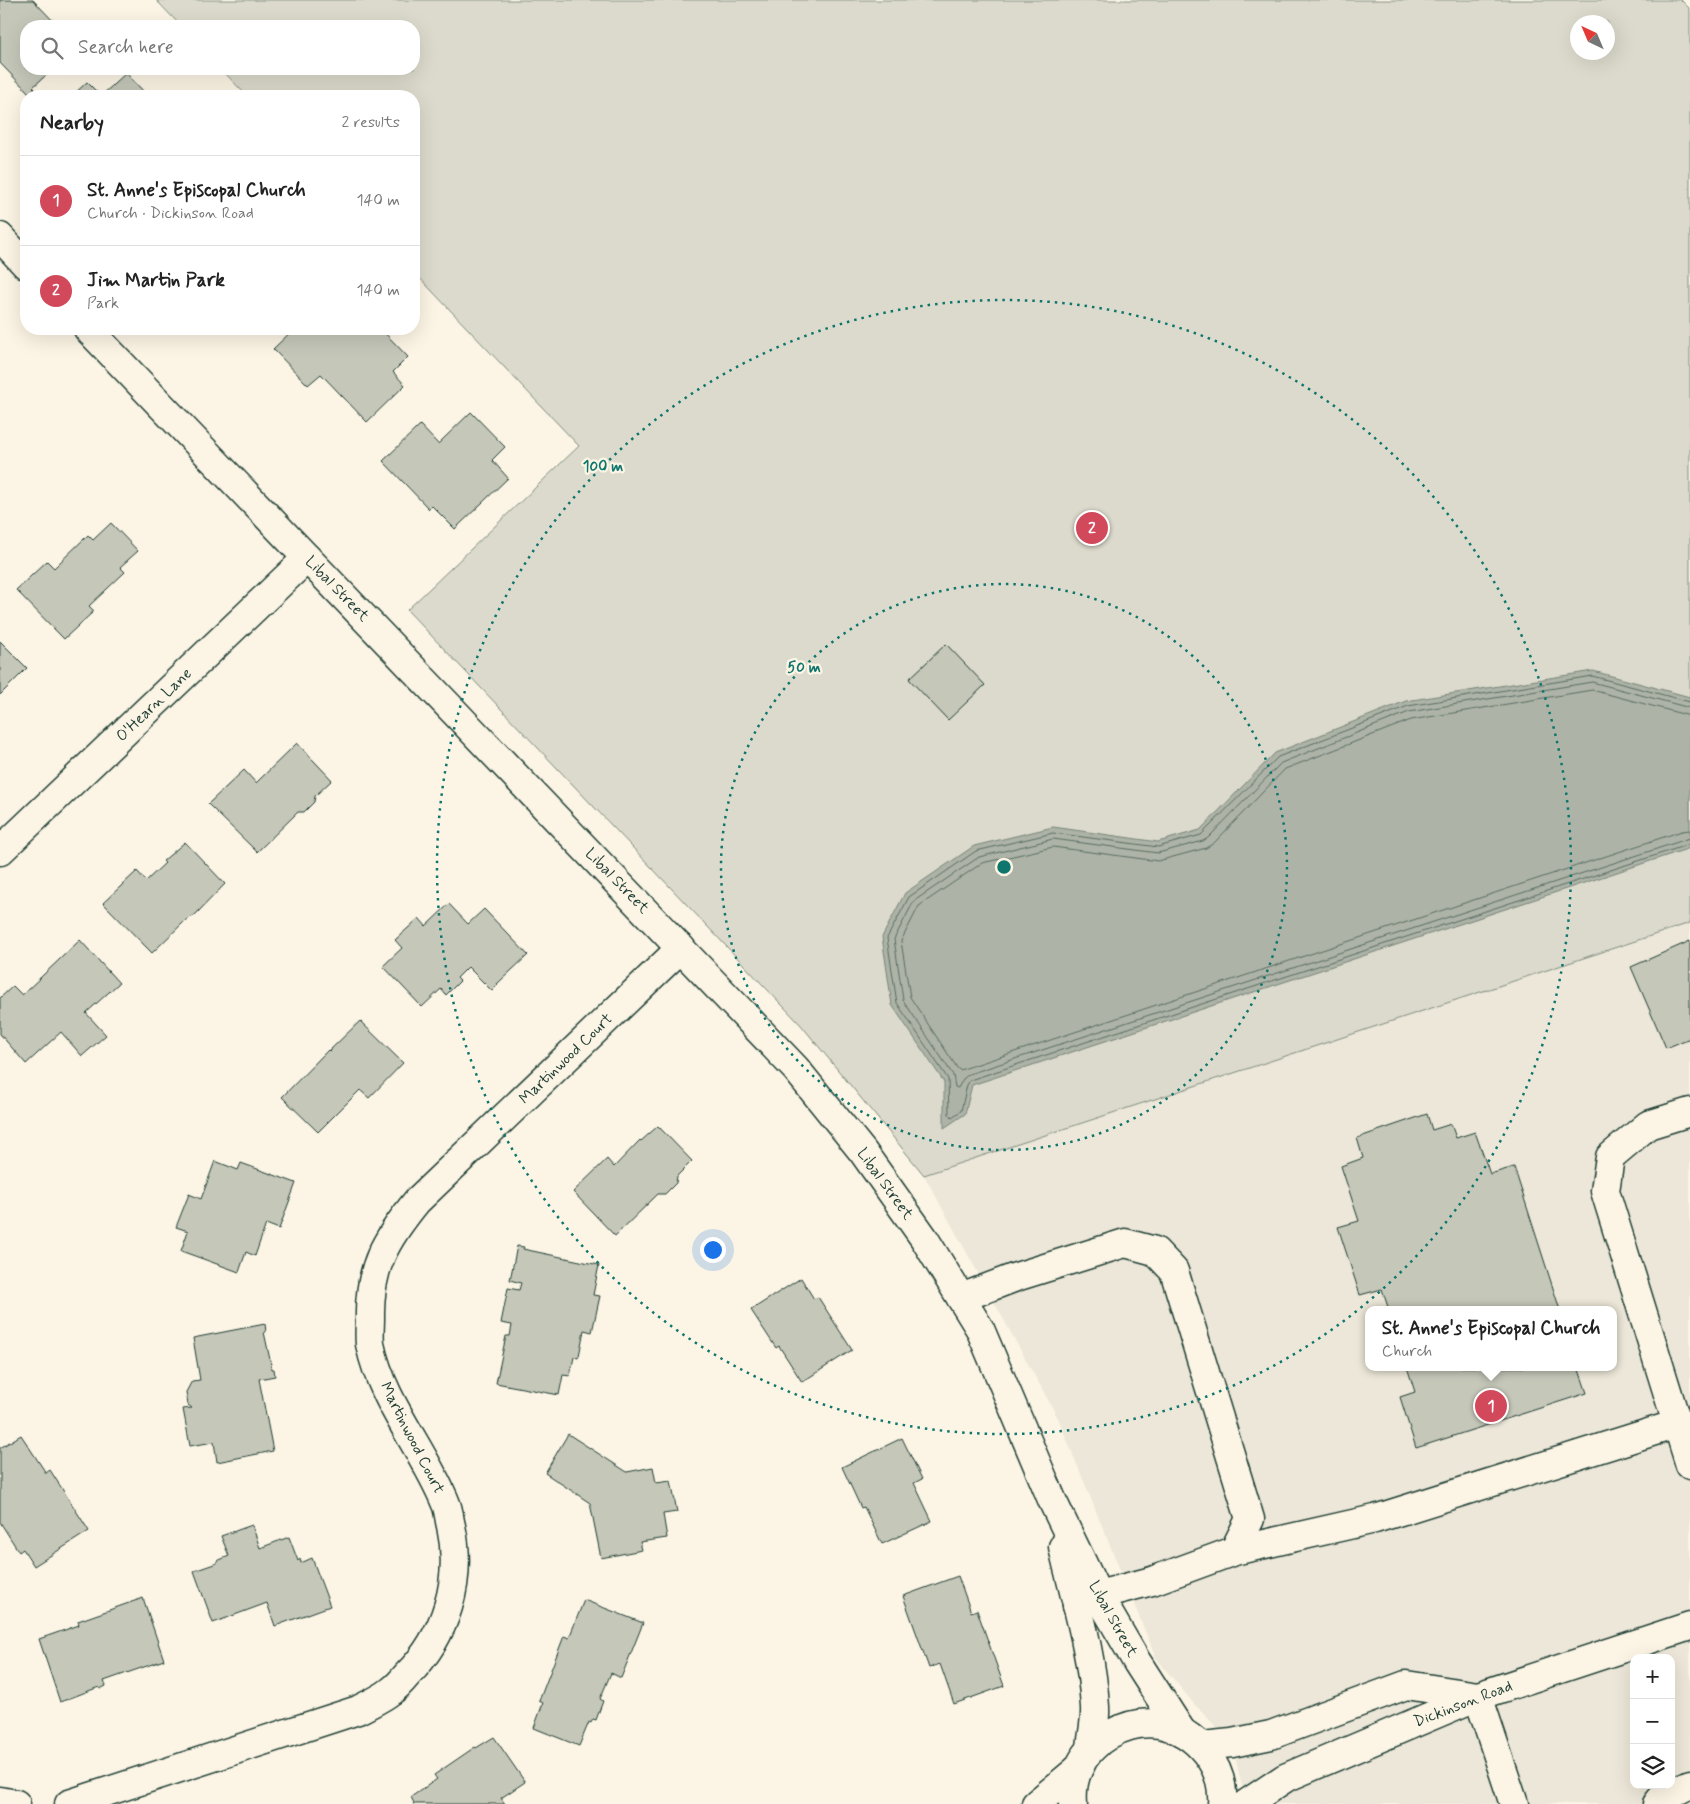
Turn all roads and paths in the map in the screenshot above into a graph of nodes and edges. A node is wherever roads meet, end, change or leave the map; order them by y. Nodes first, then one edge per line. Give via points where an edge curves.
1 (0, 238) edge
2 (20, 259) edge
3 (94, 335) edge
4 (307, 558) junction
5 (0, 851) edge
6 (681, 948) junction
7 (1690, 1112) edge
8 (961, 1298) junction
9 (1677, 1424) junction
10 (1690, 1465) edge
11 (1234, 1551) junction
12 (1088, 1600) junction
13 (1690, 1626) edge
14 (1478, 1696) junction
15 (1192, 1739) junction
16 (1084, 1759) junction
17 (1690, 1784) edge
18 (0, 1801) edge
19 (16, 1804) edge
20 (69, 1804) edge
21 (1036, 1804) edge
22 (1073, 1804) edge
23 (1222, 1804) edge
24 (1246, 1804) edge
25 (1514, 1804) edge
26 (1657, 1804) edge

1 - 2 street
3 - 4 street, Libal Street
4 - 5 street, O'Hearn Lane
4 - 6 street, Libal Street
6 - 8 street, Libal Street via 796,1069 863,1152 924,1238
6 - 20 street, Martinwood Court via 417,1201 395,1228 379,1258 370,1297 370,1342 383,1386 447,1506 455,1545 451,1598 438,1634 418,1664 391,1691 358,1710
7 - 9 street via 1648,1125 1610,1157 1605,1191
8 - 11 street via 1124,1243 1154,1251 1174,1271 1250,1519
8 - 12 street, Libal Street via 980,1329 1052,1502
9 - 10 street
9 - 11 street via 1375,1519
11 - 12 street
12 - 15 street, Libal Street
12 - 16 street, Libal Street via 1087,1649 1095,1708
13 - 14 street, Dickinson Road
14 - 15 street via 1406,1685 1271,1735 1232,1743
14 - 24 street, Dickinson Road via 1285,1778
14 - 25 street
15 - 16 street via 1158,1724 1134,1724 1110,1733
15 - 23 street, Libal Street via 1213,1763 1220,1782
16 - 21 street
16 - 22 street, Libal Street via 1072,1790
17 - 26 street
18 - 19 street

